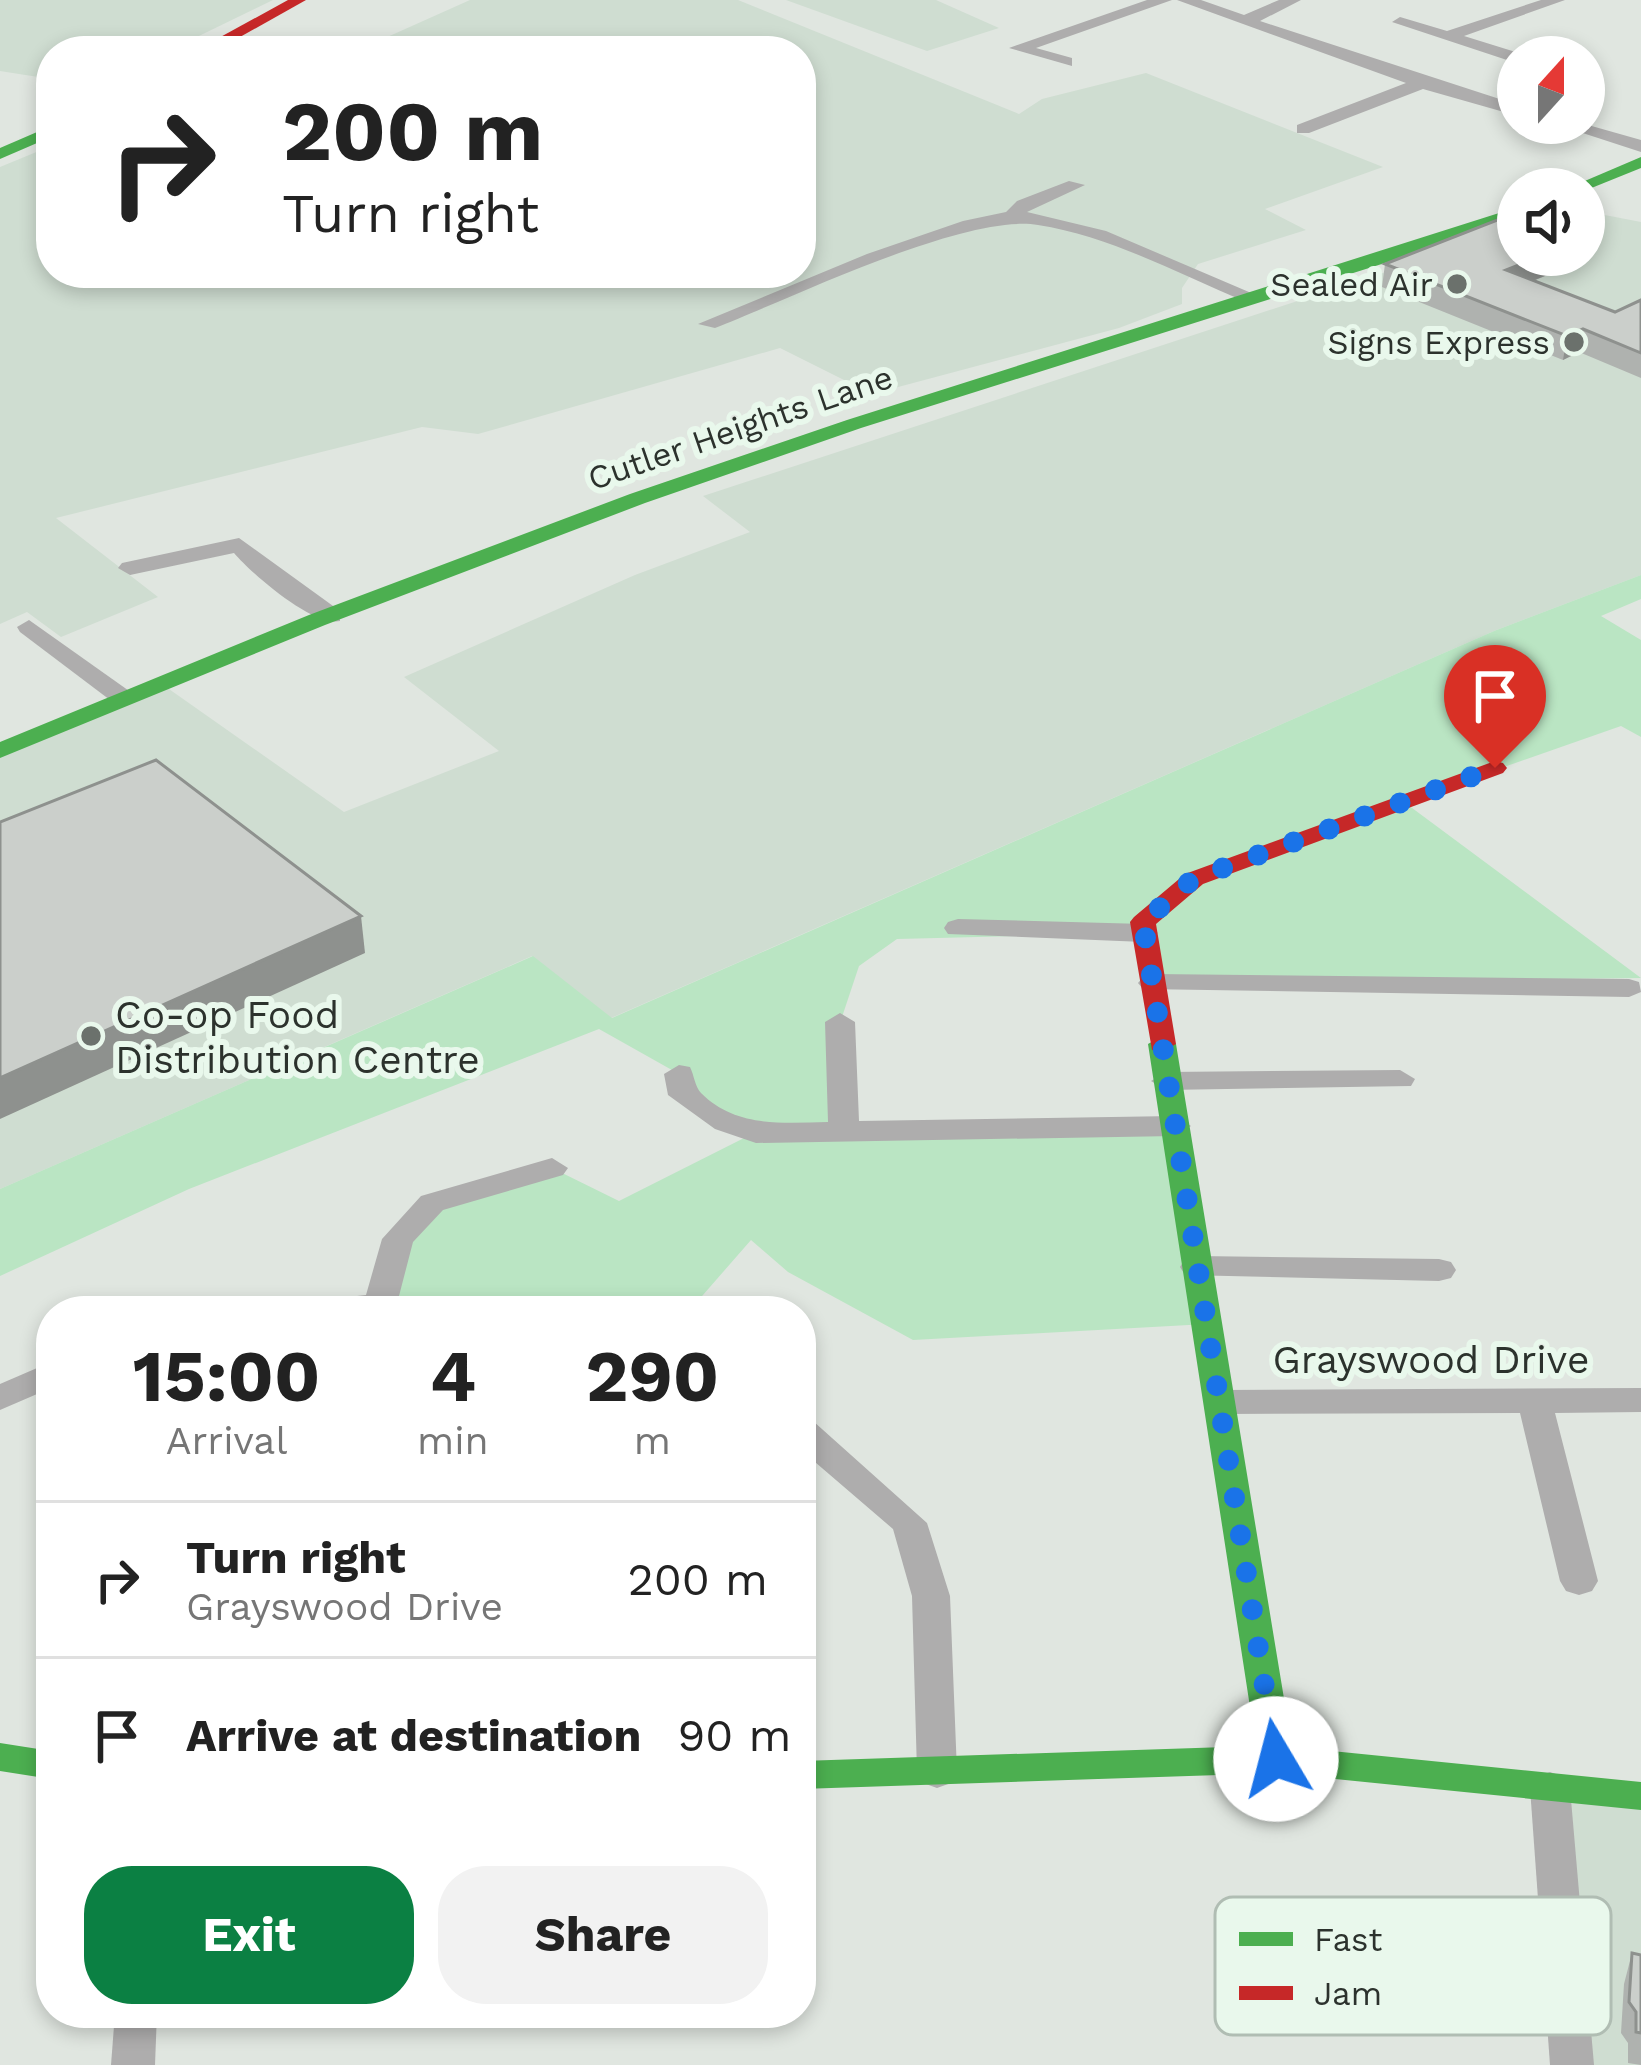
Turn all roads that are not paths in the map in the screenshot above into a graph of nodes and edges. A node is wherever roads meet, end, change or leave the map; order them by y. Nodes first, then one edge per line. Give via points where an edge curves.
1 (299, 0) edge
2 (1164, 0) edge
3 (1185, 0) edge
4 (1293, 0) edge
5 (1557, 0) edge
6 (1247, 20) junction
7 (1400, 22) dead end
8 (231, 36) edge
9 (1449, 36) junction
10 (1497, 52) edge
11 (1066, 62) dead end
12 (1422, 83) junction
13 (1497, 105) edge
14 (1303, 129) dead end
15 (1605, 136) edge
16 (36, 138) edge
17 (1641, 146) edge
18 (0, 154) edge
19 (1641, 162) edge
20 (1605, 177) edge
21 (1076, 185) dead end
22 (1011, 217) junction
23 (1497, 219) edge
24 (816, 282) edge
25 (800, 288) edge
26 (1253, 298) junction
27 (708, 324) dead end
28 (130, 568) dead end
29 (331, 616) junction
30 (29, 628) dead end
31 (123, 698) junction
32 (0, 751) edge
33 (1495, 768) dead end
34 (958, 928) dead end
35 (1144, 933) junction
36 (1153, 983) junction
37 (1629, 988) dead end
38 (840, 1022) dead end
39 (679, 1074) dead end
40 (1400, 1079) dead end
41 (1166, 1081) junction
42 (1175, 1126) junction
43 (844, 1132) junction
44 (552, 1168) dead end
45 (1197, 1268) junction
46 (1439, 1270) dead end
47 (382, 1296) edge
48 (36, 1381) edge
49 (0, 1398) edge
50 (1641, 1400) edge
51 (1534, 1401) junction
52 (1222, 1402) junction
53 (816, 1443) edge
54 (1579, 1581) dead end
55 (0, 1757) edge
56 (1276, 1759) junction
57 (36, 1763) edge
58 (937, 1772) junction
59 (816, 1775) edge
60 (1550, 1788) junction
61 (1641, 1796) edge
62 (1559, 1897) edge
63 (135, 2028) edge
64 (1570, 2035) edge
65 (134, 2065) edge
66 (1572, 2065) edge

1 - 8 main road
2 - 11 street via 1018,48
3 - 6 street
4 - 6 street
5 - 9 street
6 - 12 street
7 - 9 street
9 - 10 street
12 - 13 street
12 - 14 street
15 - 17 street
16 - 18 main road
19 - 20 main road
21 - 22 street
22 - 24 street
22 - 26 street via 1171,262
23 - 26 main road, Cutler Heights Lane
25 - 27 street
26 - 29 main road, Cutler Heights Lane via 832,431
28 - 29 street via 239,544
29 - 31 main road, Cutler Heights Lane
30 - 31 street
31 - 32 main road, Cutler Heights Lane
33 - 35 main road via 1193,879 1143,922
34 - 35 street
35 - 36 main road, Grayswood Drive
36 - 37 street
36 - 41 main road, Grayswood Drive
38 - 43 street
39 - 43 street via 683,1095 741,1128
40 - 41 street
41 - 42 main road, Grayswood Drive
42 - 43 street
42 - 45 main road, Grayswood Drive
44 - 47 street via 432,1203 398,1240
45 - 46 street
45 - 52 main road, Grayswood Drive
48 - 49 street
50 - 51 street, Grayswood Drive
51 - 52 street, Grayswood Drive
51 - 54 street
52 - 56 main road, Grayswood Drive
53 - 58 street via 909,1523 932,1596
55 - 57 main road
56 - 58 main road
56 - 60 main road
58 - 59 main road
60 - 61 main road
60 - 62 street
63 - 65 street
64 - 66 street

